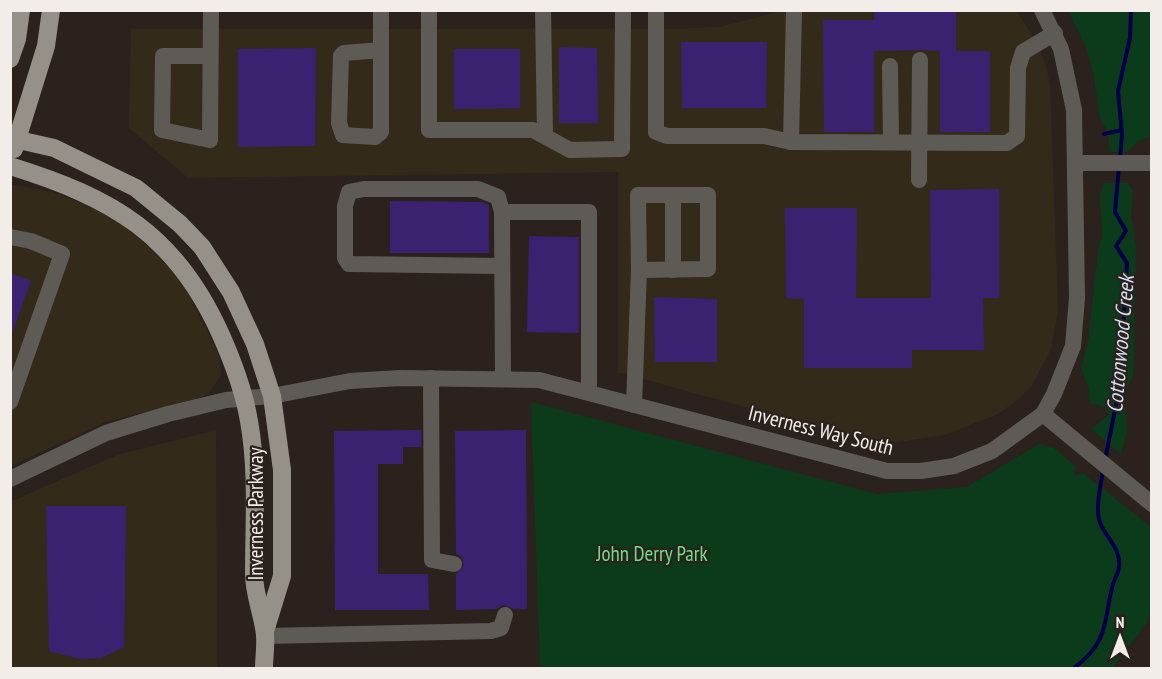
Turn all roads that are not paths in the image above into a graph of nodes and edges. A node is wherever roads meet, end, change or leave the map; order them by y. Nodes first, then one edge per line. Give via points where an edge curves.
1 (21, 10) edge
2 (51, 10) edge
3 (211, 10) edge
4 (381, 10) edge
5 (429, 10) edge
6 (543, 10) edge
7 (623, 10) edge
8 (656, 10) edge
9 (794, 10) edge
10 (1042, 10) edge
11 (1055, 33) junction
12 (381, 50) junction
13 (210, 56) junction
14 (10, 59) edge
15 (920, 60) dead end
16 (890, 66) dead end
17 (545, 135) junction
18 (14, 139) edge
19 (791, 142) junction
20 (891, 142) junction
21 (919, 142) junction
22 (1147, 163) edge
23 (10, 164) edge
24 (1076, 164) junction
25 (919, 180) dead end
26 (673, 195) junction
27 (502, 212) junction
28 (10, 237) edge
29 (502, 266) junction
30 (639, 270) junction
31 (673, 270) junction
32 (431, 378) junction
33 (503, 379) junction
34 (589, 392) junction
35 (272, 396) junction
36 (244, 398) junction
37 (10, 402) edge
38 (631, 408) junction
39 (1043, 414) junction
40 (10, 478) edge
41 (1152, 504) edge
42 (454, 564) dead end
43 (505, 615) dead end
44 (265, 633) junction
45 (264, 669) edge

1 - 14 main road
2 - 18 main road via 46,46
3 - 13 street
4 - 12 street
5 - 17 street via 429,130 533,130
6 - 17 street
7 - 17 street via 622,149 570,150
8 - 19 street via 656,132 667,136 764,136
9 - 19 street
10 - 11 street, Inverness Way South
11 - 21 street via 1023,52 1018,68 1017,136 1006,143
11 - 24 street, Inverness Way South via 1072,99
12 - 12 street via 381,132 375,136 343,135 339,123 340,56
13 - 13 street via 210,140 162,130 164,56
15 - 21 street
16 - 20 street
18 - 23 main road
18 - 35 main road, Inverness Parkway via 42,143 80,158 136,188 180,224 231,292 255,344
19 - 20 street
20 - 21 street
21 - 25 street
22 - 24 street
23 - 36 main road, Inverness Parkway via 92,196 153,234 184,267 210,309
24 - 39 street, Inverness Way South via 1077,298 1073,346
26 - 30 street via 638,195
26 - 31 street
26 - 31 street via 708,195 708,268
27 - 29 street
27 - 29 street via 498,197 478,189 364,189 349,192 345,206 345,258 349,264
27 - 34 street via 589,212
28 - 37 street via 63,254
29 - 33 street
30 - 31 street
30 - 38 street
32 - 33 street, Inverness Way South
32 - 35 street, Inverness Way South via 350,381
32 - 42 street via 432,560
33 - 34 street, Inverness Way South via 539,380
34 - 38 street, Inverness Way South
35 - 36 street, Inverness Way South
35 - 44 main road, Inverness Parkway via 282,470 282,576
36 - 40 street, Inverness Way South via 114,430
36 - 44 main road, Inverness Parkway via 254,471 254,578
38 - 39 street, Inverness Way South via 898,472 933,470 975,460
39 - 41 street
43 - 44 street via 501,628 491,631
44 - 45 main road, Inverness Parkway

